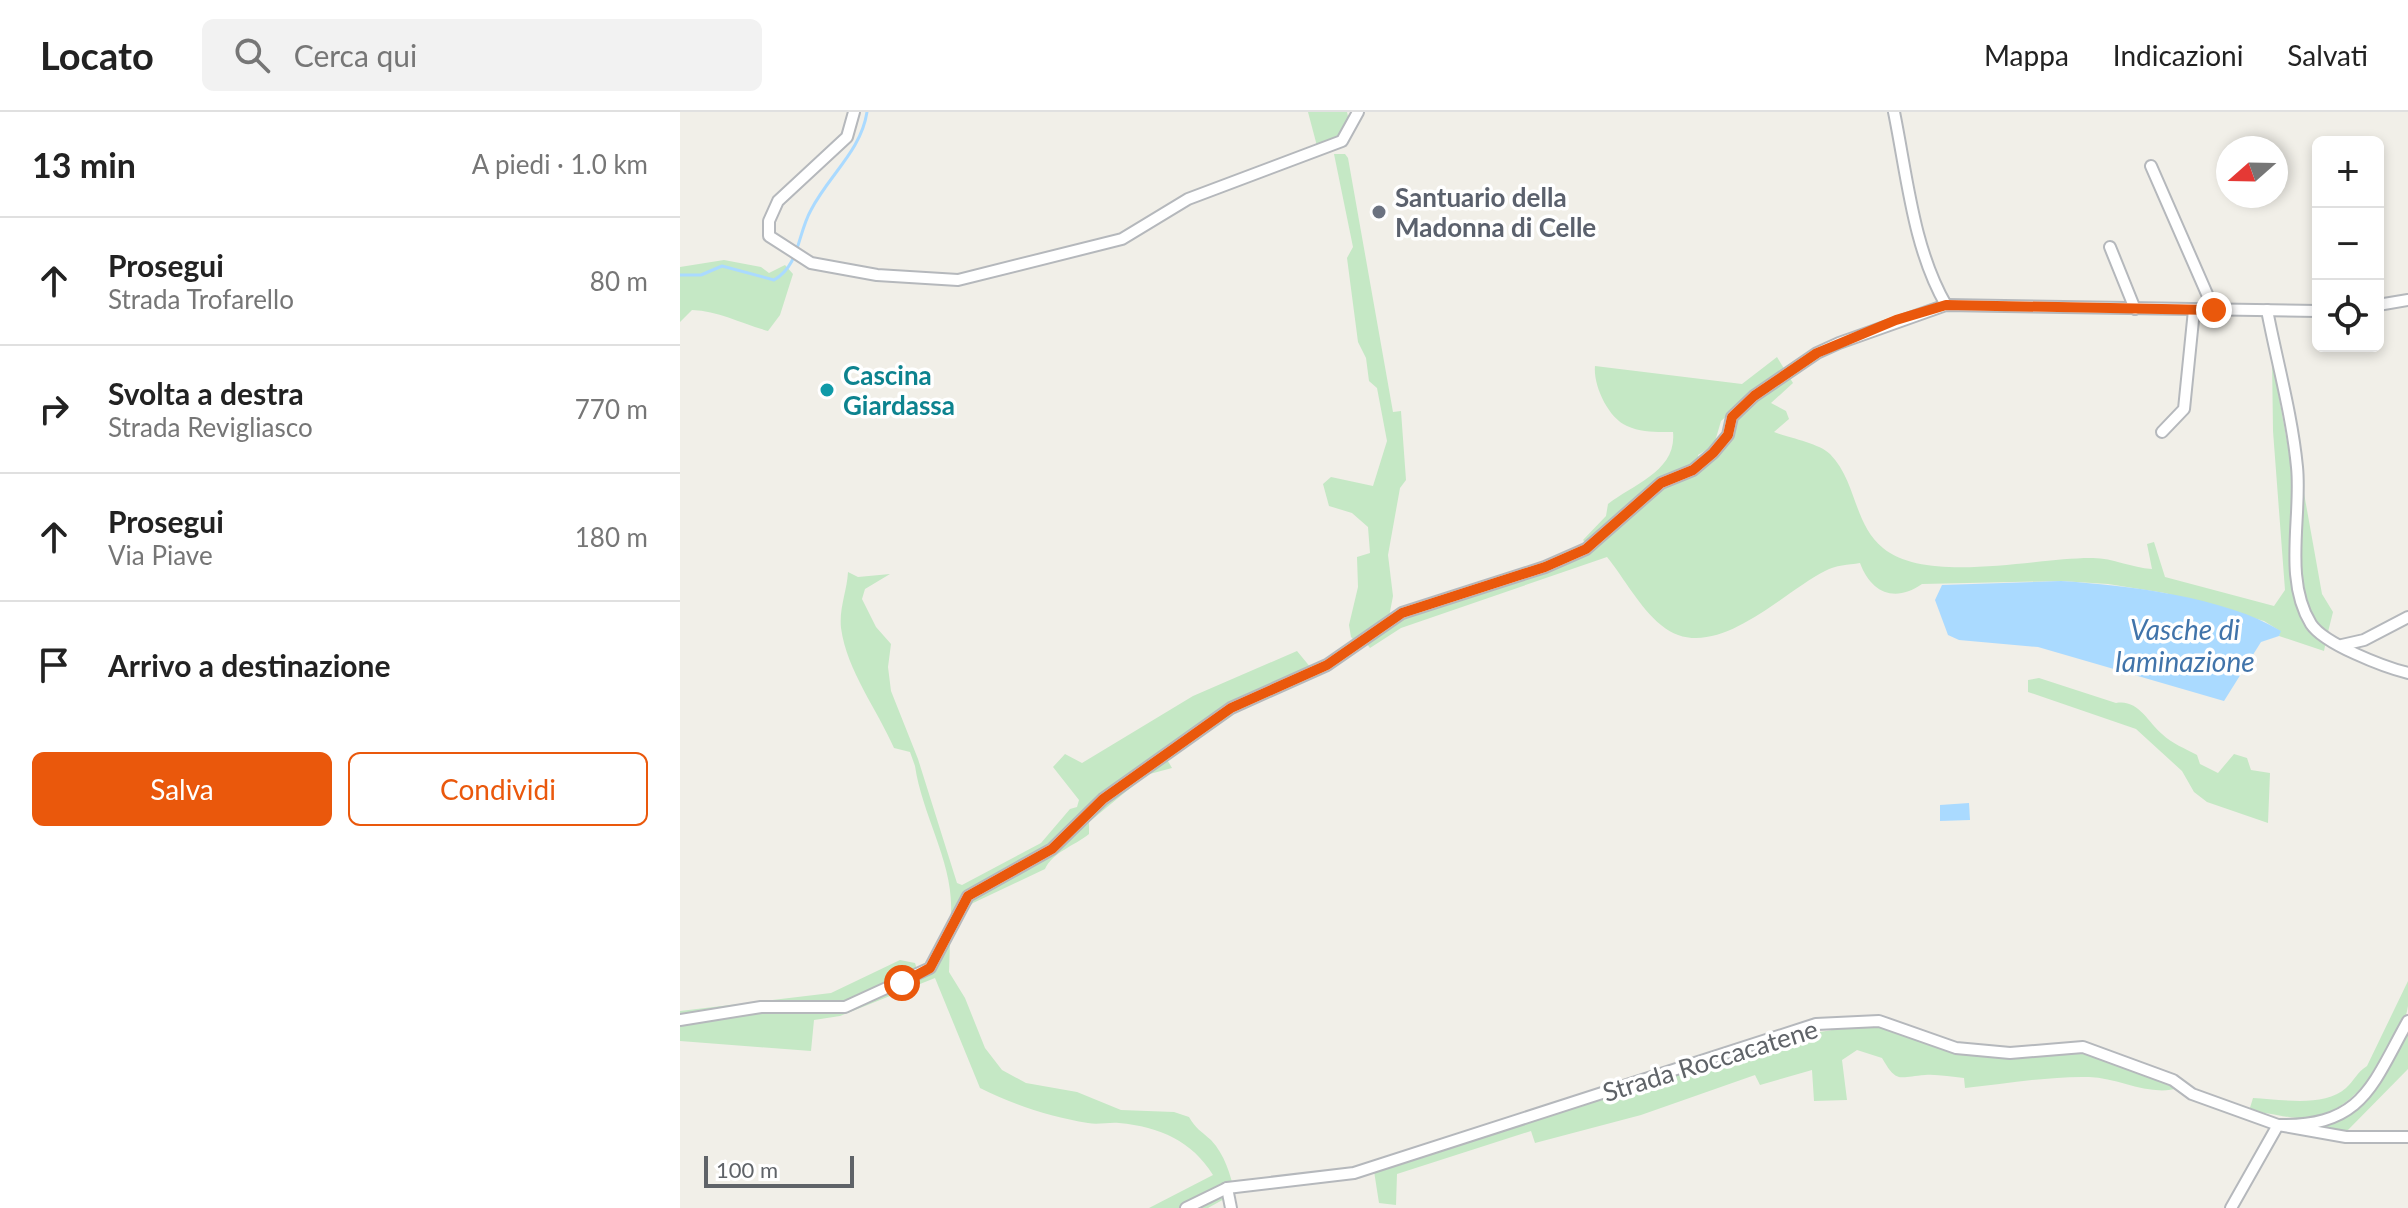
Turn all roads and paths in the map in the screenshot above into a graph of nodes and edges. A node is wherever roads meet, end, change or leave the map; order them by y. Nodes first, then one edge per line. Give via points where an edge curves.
1 (854, 112) edge
2 (1358, 112) edge
3 (1894, 112) edge
4 (2151, 166) dead end
5 (2110, 247) dead end
6 (2408, 300) edge
7 (2384, 304) edge
8 (1946, 305) junction
9 (2135, 309) junction
10 (2194, 310) junction
11 (2214, 310) junction
12 (2267, 310) junction
13 (2312, 311) edge
14 (2162, 432) dead end
15 (2408, 617) edge
16 (2340, 645) junction
17 (2408, 673) edge
18 (680, 1020) edge
19 (2408, 1021) edge
20 (2278, 1125) junction
21 (2408, 1137) edge
22 (1227, 1188) junction
23 (1186, 1208) edge
24 (1231, 1208) edge
25 (2231, 1208) edge

1 - 2 street via 847,137 778,201 769,236 811,263 877,275 958,280 1122,239 1188,199 1342,141
3 - 8 street via 1921,242 1933,284
4 - 11 street
5 - 9 street
6 - 7 street
8 - 9 street
8 - 18 street via 1817,353 1743,406 1732,417 1728,435 1693,470 1661,483 1586,549 1402,613 1327,665 1231,708 1103,799 1052,849 968,896 930,968 845,1007 761,1007
9 - 10 street
10 - 11 street
10 - 14 street via 2184,409
11 - 12 street
12 - 13 street
12 - 16 street via 2297,467 2302,599 2319,634
15 - 16 street via 2364,640
16 - 17 street
19 - 20 street via 2374,1084 2345,1113 2326,1122
20 - 21 street, Strada Roccacatene via 2346,1137
20 - 22 street, Strada Roccacatene via 2083,1047 1997,1052 1956,1048 1879,1021 1816,1024 1354,1173
20 - 25 street
22 - 23 street, Strada Roccacatene
22 - 24 street

